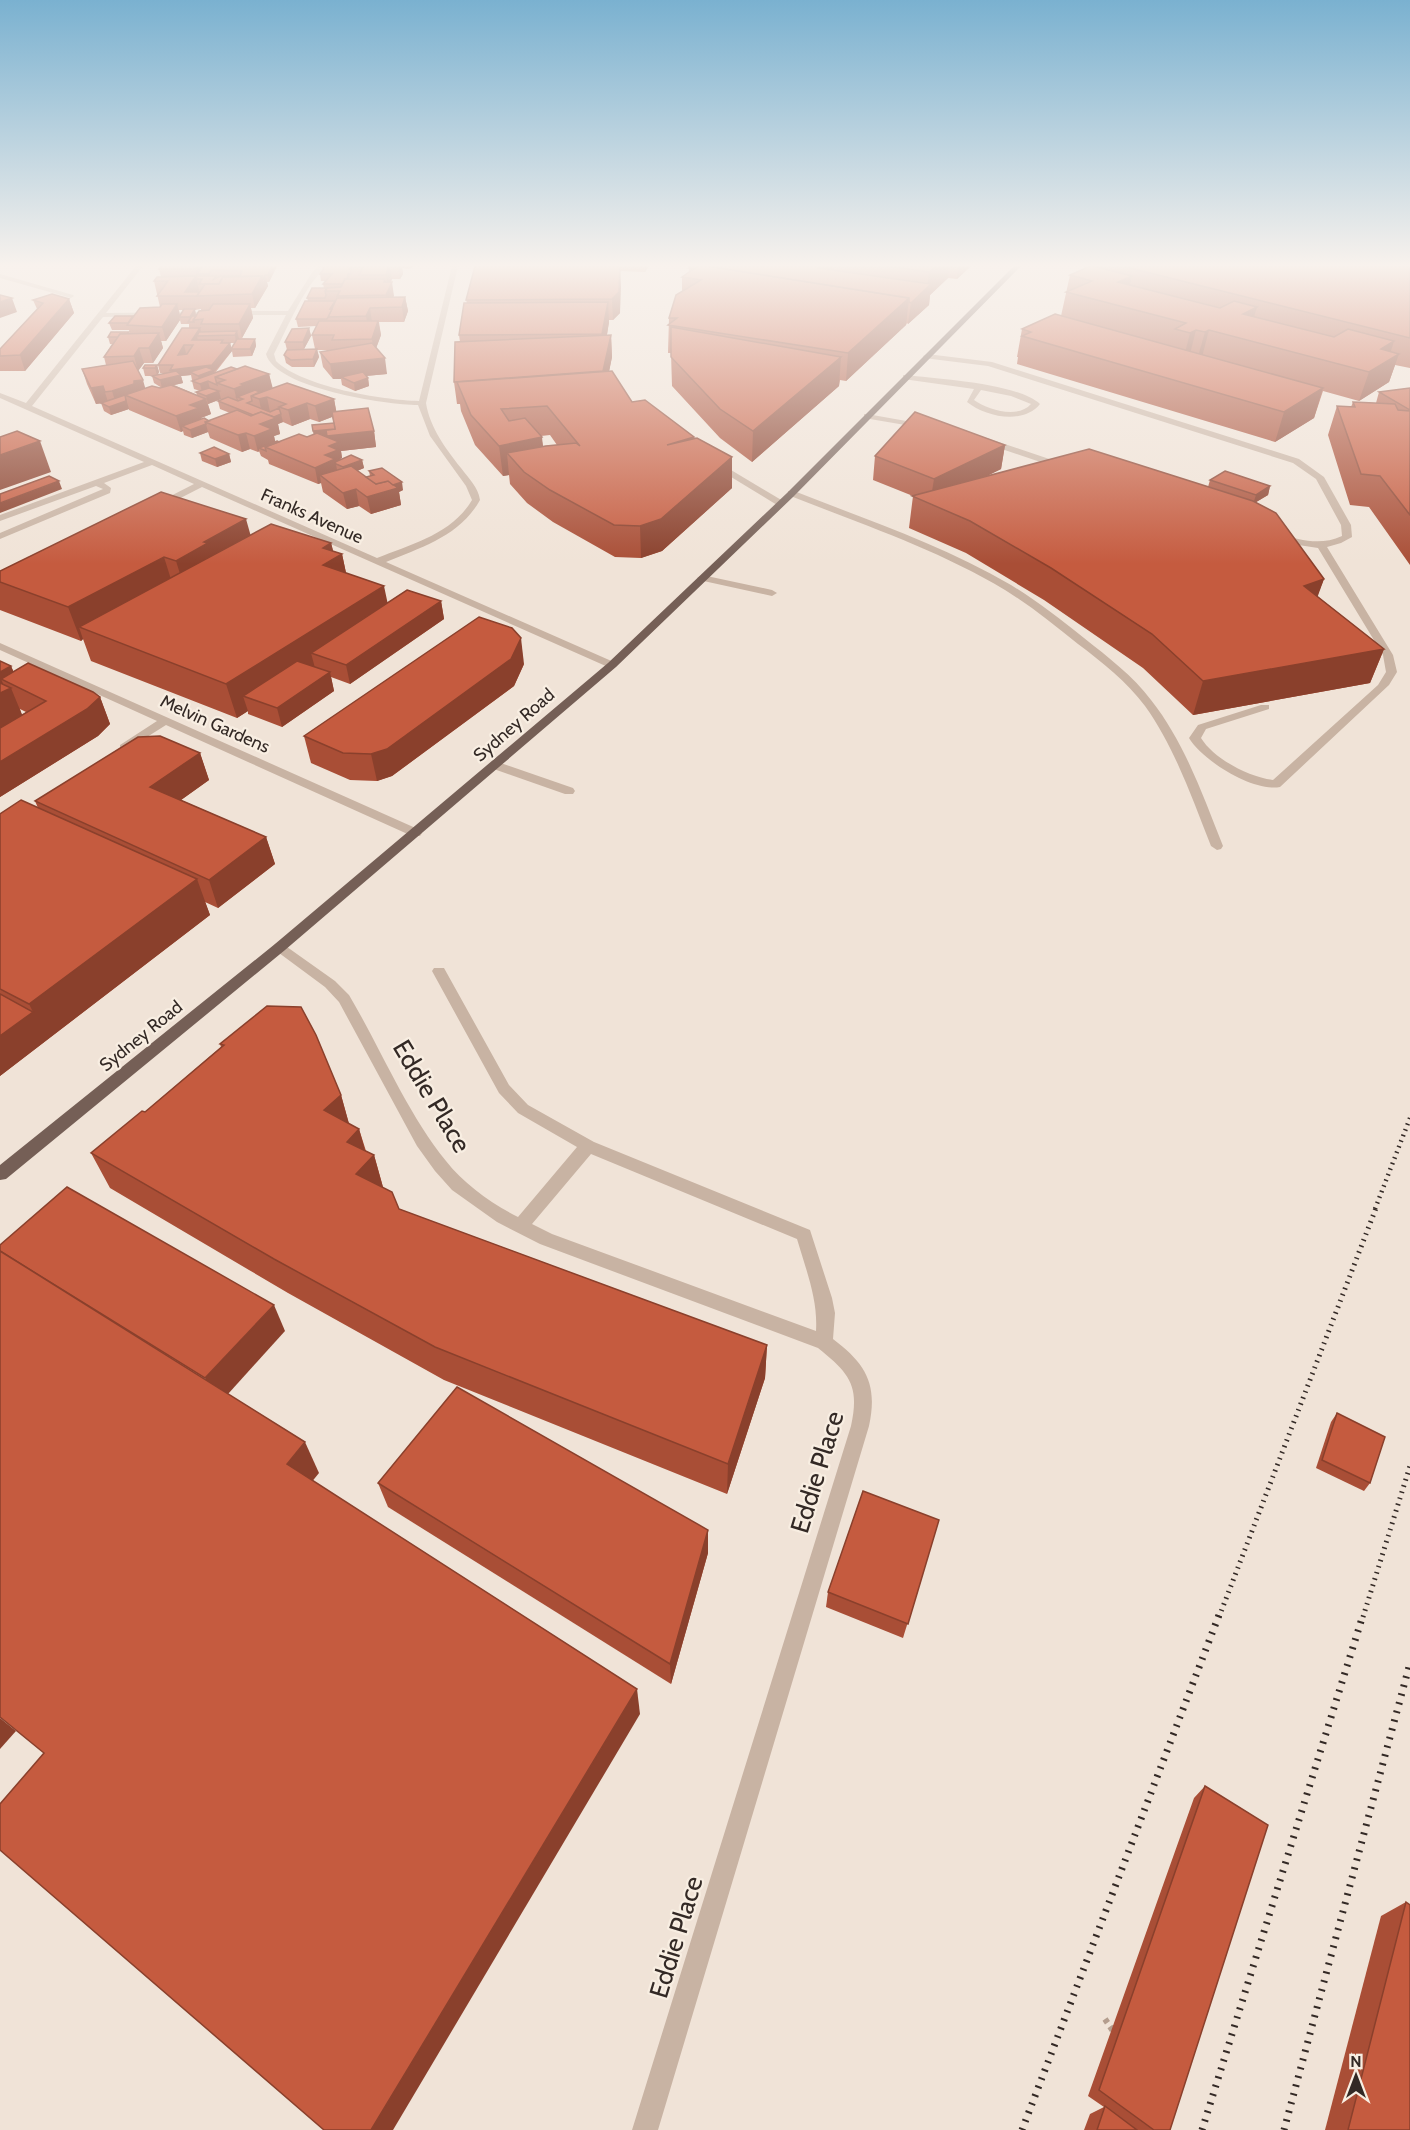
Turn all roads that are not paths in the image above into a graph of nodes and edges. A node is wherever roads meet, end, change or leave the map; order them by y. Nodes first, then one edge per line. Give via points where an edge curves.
1 (60, 365) edge
2 (275, 365) edge
3 (431, 365) edge
4 (918, 365) edge
5 (992, 365) edge
6 (906, 377) junction
7 (978, 388) junction
8 (0, 395) edge
9 (422, 403) junction
10 (28, 406) junction
11 (867, 416) junction
12 (937, 429) edge
13 (982, 440) edge
14 (709, 459) edge
15 (152, 462) junction
16 (1071, 469) edge
17 (97, 483) junction
18 (201, 484) junction
19 (791, 493) junction
20 (780, 503) junction
21 (148, 511) edge
22 (0, 518) edge
23 (1271, 535) edge
24 (0, 536) edge
25 (1321, 546) junction
26 (376, 562) junction
27 (702, 578) junction
28 (772, 592) dead end
29 (0, 646) edge
30 (612, 665) junction
31 (1265, 707) edge
32 (165, 721) junction
33 (116, 753) edge
34 (495, 765) junction
35 (569, 791) dead end
36 (416, 833) junction
37 (1217, 846) dead end
38 (280, 946) junction
39 (439, 971) dead end
40 (588, 1146) junction
41 (0, 1174) edge
42 (520, 1227) junction
43 (824, 1342) junction
44 (645, 2130) edge

1 - 10 street
2 - 9 street via 355,397
3 - 9 street
4 - 6 main road, Sydney Road
5 - 25 street via 1311,469 1320,477 1346,525 1347,537 1334,545
6 - 7 street
6 - 11 main road, Sydney Road
7 - 7 street via 970,400 975,404 1020,416 1036,404 1025,396
8 - 10 street, Franks Avenue
9 - 26 street via 424,418 471,486 476,500 468,515 454,527
10 - 15 street, Franks Avenue
11 - 12 street
11 - 19 main road, Sydney Road
13 - 16 street
14 - 20 street
15 - 17 street
15 - 18 street, Franks Avenue
17 - 22 street
17 - 24 street via 107,491
18 - 21 street
18 - 26 street, Franks Avenue
19 - 20 main road, Sydney Road
19 - 37 street via 902,537 980,574 1035,605 1100,657 1148,702 1169,734
20 - 27 main road, Sydney Road
23 - 25 street
25 - 31 street via 1388,655 1393,673 1276,784 1264,784 1197,745 1195,738 1202,727
26 - 30 street, Franks Avenue via 491,618
27 - 28 street
27 - 30 main road, Sydney Road
29 - 32 street, Melvin Gardens
30 - 34 main road, Sydney Road
32 - 33 street
32 - 36 street, Melvin Gardens
34 - 35 street
34 - 36 main road, Sydney Road
36 - 38 main road, Sydney Road
38 - 41 main road, Sydney Road
38 - 42 street, Eddie Place via 344,999 423,1142 441,1167 458,1185
39 - 40 street via 504,1089 523,1109
40 - 42 street
40 - 43 street via 804,1234 826,1312
42 - 43 street, Eddie Place
43 - 44 street, Eddie Place via 850,1362 860,1379 865,1407

